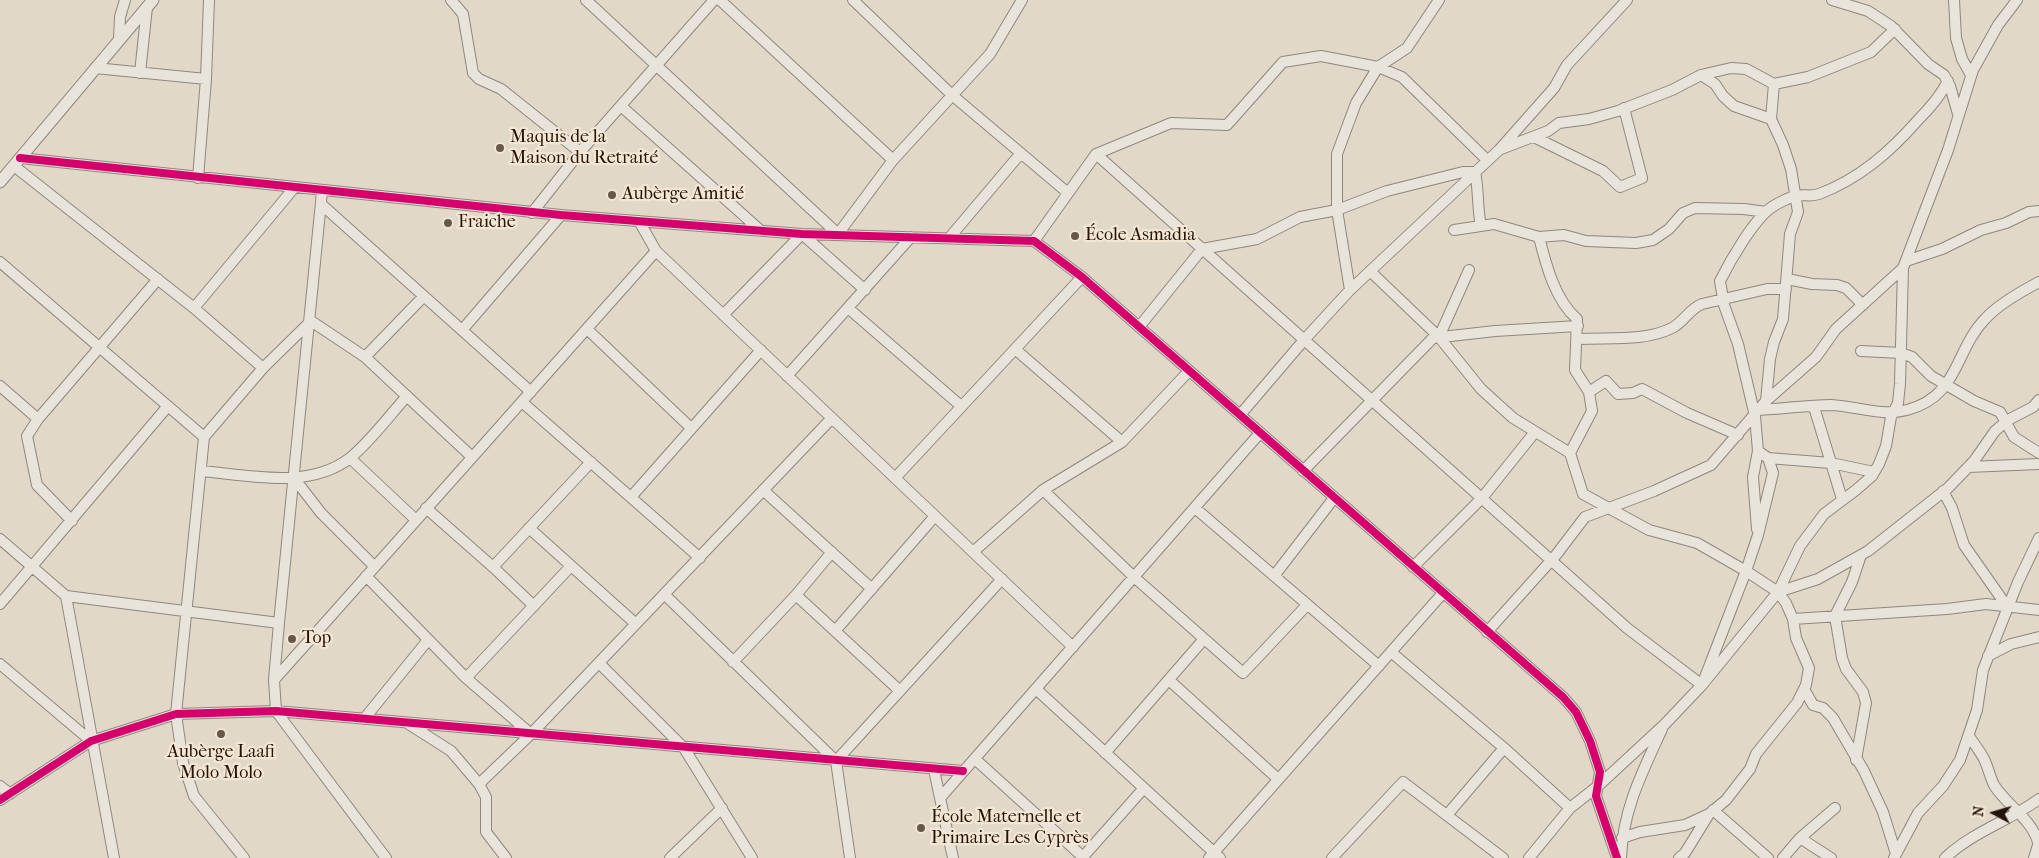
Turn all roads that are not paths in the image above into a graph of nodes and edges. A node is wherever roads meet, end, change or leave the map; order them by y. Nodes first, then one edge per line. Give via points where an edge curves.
1 (126, 0) edge
2 (208, 0) edge
3 (451, 0) edge
4 (586, 0) edge
5 (714, 0) edge
6 (720, 0) edge
7 (853, 0) edge
8 (1022, 0) edge
9 (1439, 0) edge
10 (1627, 0) edge
11 (1832, 0) edge
12 (1954, 0) edge
13 (2017, 0) edge
14 (150, 4) edge
15 (1895, 29) junction
16 (119, 39) junction
17 (657, 64) junction
18 (1378, 67) junction
19 (96, 68) junction
20 (140, 73) junction
21 (1701, 75) junction
22 (1971, 75) junction
23 (206, 80) junction
24 (1948, 81) junction
25 (1774, 84) junction
26 (952, 95) junction
27 (620, 106) junction
28 (1624, 108) junction
29 (1958, 114) junction
30 (1771, 119) junction
31 (1534, 137) junction
32 (1499, 150) junction
33 (580, 152) junction
34 (1021, 153) junction
35 (1096, 154) junction
36 (893, 160) junction
37 (1487, 160) junction
38 (17, 162) junction
39 (1474, 172) junction
40 (198, 178) junction
41 (0, 182) edge
42 (294, 188) junction
43 (322, 192) junction
44 (1068, 193) junction
45 (1796, 196) junction
46 (321, 204) junction
47 (1337, 210) junction
48 (2039, 211) edge
49 (1766, 212) junction
50 (532, 213) junction
51 (561, 215) junction
52 (639, 221) junction
53 (1481, 226) junction
54 (760, 230) junction
55 (1454, 230) dead end
56 (802, 234) junction
57 (838, 234) junction
58 (911, 237) junction
59 (950, 237) junction
60 (1539, 237) junction
61 (1034, 241) junction
62 (1202, 249) junction
63 (656, 251) junction
64 (0, 262) edge
65 (1905, 265) junction
66 (1469, 270) dead end
67 (1370, 271) junction
68 (1082, 277) junction
69 (158, 279) junction
70 (2039, 282) edge
71 (1787, 284) junction
72 (865, 290) junction
73 (1350, 290) junction
74 (424, 296) junction
75 (1723, 298) junction
76 (1863, 304) junction
77 (194, 308) junction
78 (848, 308) junction
79 (723, 315) junction
80 (311, 321) junction
81 (1578, 326) junction
82 (1139, 327) junction
83 (463, 329) junction
84 (587, 329) junction
85 (1439, 337) junction
86 (1578, 339) junction
87 (1304, 340) junction
88 (98, 348) junction
89 (1015, 349) junction
90 (761, 350) junction
91 (1861, 351) dead end
92 (1901, 353) junction
93 (365, 357) junction
94 (263, 368) junction
95 (1189, 371) junction
96 (787, 376) junction
97 (1946, 385) junction
98 (0, 386) edge
99 (531, 392) junction
100 (1589, 392) junction
101 (407, 396) junction
102 (1371, 400) junction
103 (2039, 400) edge
104 (1766, 401) junction
105 (522, 402) junction
106 (168, 406) junction
107 (961, 406) junction
108 (1814, 407) junction
109 (1757, 413) junction
110 (1893, 413) junction
111 (1240, 415) junction
112 (832, 418) junction
113 (38, 419) junction
114 (2005, 422) junction
115 (691, 428) junction
116 (1535, 432) junction
117 (1260, 434) junction
118 (1738, 435) junction
119 (204, 436) junction
120 (1122, 442) junction
121 (1758, 451) junction
122 (1570, 453) junction
123 (2039, 453) edge
124 (472, 457) junction
125 (350, 458) junction
126 (1768, 458) junction
127 (591, 462) junction
128 (1830, 463) junction
129 (2039, 464) edge
130 (1968, 467) junction
131 (201, 471) junction
132 (1303, 471) junction
133 (1874, 472) junction
134 (294, 478) junction
135 (895, 478) junction
136 (763, 490) junction
137 (1043, 490) junction
138 (1943, 491) junction
139 (631, 497) junction
140 (1334, 498) junction
141 (1482, 498) junction
142 (1842, 499) junction
143 (1608, 507) junction
144 (426, 508) junction
145 (1195, 508) junction
146 (936, 516) junction
147 (416, 520) junction
148 (72, 521) junction
149 (529, 528) junction
150 (1758, 535) junction
151 (2039, 538) edge
152 (0, 539) edge
153 (832, 552) junction
154 (973, 552) junction
155 (1862, 555) junction
156 (700, 558) junction
157 (1551, 559) junction
158 (32, 566) junction
159 (374, 566) junction
160 (572, 566) junction
161 (493, 567) junction
162 (1413, 567) junction
163 (1746, 571) junction
164 (366, 576) junction
165 (1274, 576) junction
166 (1134, 577) junction
167 (1002, 579) junction
168 (872, 589) junction
169 (1778, 592) junction
170 (1443, 593) junction
171 (664, 594) junction
172 (796, 595) junction
173 (66, 596) junction
174 (0, 604) edge
175 (1307, 604) junction
176 (2008, 605) junction
177 (534, 606) junction
178 (2039, 610) edge
179 (186, 611) junction
180 (1835, 616) junction
181 (1793, 619) junction
182 (279, 622) junction
183 (636, 624) junction
184 (835, 631) junction
185 (1487, 632) junction
186 (2039, 637) edge
187 (1204, 639) junction
188 (428, 640) junction
189 (1073, 647) junction
190 (1391, 652) junction
191 (1988, 656) junction
192 (733, 662) junction
193 (599, 663) junction
194 (0, 664) edge
195 (1378, 666) junction
196 (466, 678) junction
197 (274, 680) junction
198 (1169, 680) junction
199 (1702, 685) junction
200 (1036, 689) junction
201 (1804, 689) junction
202 (900, 691) junction
203 (276, 711) junction
204 (176, 714) junction
205 (364, 719) junction
206 (407, 723) junction
207 (1665, 724) junction
208 (531, 734) junction
209 (1969, 736) junction
210 (92, 741) junction
211 (684, 748) junction
212 (1504, 748) junction
213 (1106, 753) junction
214 (974, 759) junction
215 (836, 760) junction
216 (1856, 760) junction
217 (934, 770) junction
218 (964, 771) junction
219 (1278, 779) junction
220 (479, 784) junction
221 (0, 786) edge
222 (1598, 786) junction
223 (1144, 788) junction
224 (10, 794) junction
225 (941, 797) junction
226 (2039, 799) edge
227 (0, 800) edge
228 (722, 808) junction
229 (1570, 808) junction
230 (1835, 808) dead end
231 (1711, 812) junction
232 (2018, 814) junction
233 (1447, 815) junction
234 (1622, 838) junction
235 (1800, 838) junction
236 (2039, 842) edge
237 (1215, 856) edge
238 (1685, 856) edge
239 (1895, 856) edge
240 (1083, 857) edge
241 (114, 858) edge
242 (244, 858) edge
243 (386, 858) edge
244 (506, 858) edge
245 (670, 858) edge
246 (752, 858) edge
247 (850, 858) edge
248 (953, 858) edge
249 (1332, 858) edge
250 (1503, 858) edge
251 (1529, 858) edge
252 (1619, 858) edge
253 (1768, 858) edge
254 (1783, 858) edge
255 (1831, 858) edge
256 (1945, 858) edge
257 (2034, 858) edge

1 - 16 street via 120,17
2 - 23 street
3 - 33 street via 463,14 474,73 479,79 502,89
4 - 17 street
5 - 17 street
6 - 36 street
7 - 26 street
8 - 26 street via 990,54
9 - 18 street via 1407,48
10 - 32 street via 1567,65 1554,88
11 - 15 street via 1868,11
12 - 22 street via 1956,38
13 - 22 street via 1998,25
14 - 16 street
14 - 20 street
15 - 24 street
15 - 25 street via 1871,52 1856,60 1808,77
16 - 19 street
17 - 27 street
17 - 57 street
18 - 35 street via 1321,56 1283,62 1227,125 1170,123
18 - 37 street via 1402,76
18 - 47 street via 1356,103 1337,154
19 - 20 street
19 - 38 street
20 - 23 street
21 - 25 street via 1731,68 1746,69
21 - 28 street
21 - 30 street via 1715,84 1734,106
22 - 29 street
23 - 40 street
24 - 29 street
24 - 45 street via 1941,94 1887,154 1844,183 1810,197
25 - 30 street
26 - 34 street
26 - 36 street
27 - 33 street
27 - 54 street
28 - 31 street via 1589,119 1559,123
28 - 31 street via 1642,178 1627,185 1620,187 1614,184 1603,171
29 - 65 street
30 - 45 street via 1783,145
31 - 32 street
32 - 37 street
33 - 50 street
34 - 44 street
34 - 59 street
35 - 44 street
35 - 62 street
36 - 57 street
37 - 39 street
38 - 40 street
38 - 41 street
38 - 69 street
39 - 47 street via 1387,190
39 - 53 street
39 - 67 street
40 - 42 street
42 - 43 street
42 - 77 street
43 - 46 street
43 - 50 street
44 - 61 street
45 - 49 street
45 - 71 street via 1798,212 1790,234
46 - 74 street
46 - 80 street
47 - 62 street via 1300,217 1257,239
47 - 73 street
48 - 65 street via 1981,230
49 - 60 street via 1696,208 1683,213 1669,229 1653,240 1636,243 1586,241 1564,235
49 - 75 street via 1720,281
50 - 51 street
51 - 52 street
51 - 83 street
52 - 54 street
52 - 63 street
53 - 55 street
53 - 60 street via 1494,224
54 - 56 street
56 - 57 street
56 - 72 street
56 - 79 street
57 - 58 street
58 - 59 street
58 - 72 street
59 - 61 street
60 - 81 street via 1545,262 1567,311 1577,319
61 - 68 street
62 - 82 street
62 - 87 street
63 - 79 street
63 - 84 street
64 - 88 street
65 - 76 street
65 - 92 street
66 - 85 street
67 - 73 street
67 - 85 street
68 - 82 street
68 - 89 street
69 - 77 street
69 - 88 street
70 - 97 street via 1986,317 1962,352 1956,372
71 - 75 street
71 - 76 street via 1838,285
71 - 104 street via 1784,319 1770,360
72 - 78 street
73 - 87 street
74 - 83 street
74 - 93 street
75 - 86 street via 1693,308 1679,324 1660,332 1620,338
75 - 109 street
76 - 104 street via 1836,330 1816,357
77 - 94 street
78 - 96 street
78 - 107 street
79 - 90 street
80 - 93 street
80 - 94 street
80 - 134 street
81 - 85 street
81 - 86 street
82 - 95 street
83 - 99 street
84 - 99 street
84 - 115 street
85 - 102 street via 1432,338
85 - 116 street via 1481,389 1513,418
86 - 100 street via 1575,370
87 - 102 street
87 - 111 street
88 - 106 street
88 - 113 street
89 - 107 street
89 - 120 street
90 - 96 street
90 - 115 street
91 - 92 street
92 - 97 street via 1912,357 1931,376
92 - 110 street via 1898,403
93 - 101 street
94 - 119 street
95 - 111 street
95 - 120 street
96 - 112 street
97 - 110 street via 1925,402
97 - 114 street via 2000,412
98 - 113 street
99 - 105 street
100 - 118 street via 1606,381 1618,394 1642,389
100 - 122 street via 1592,410
101 - 124 street
101 - 125 street
102 - 132 street
102 - 141 street
103 - 114 street via 2033,407
104 - 109 street
105 - 124 street
105 - 127 street
106 - 119 street
106 - 148 street
107 - 135 street
108 - 109 street
108 - 110 street via 1831,405
108 - 128 street
109 - 118 street
109 - 121 street
110 - 133 street via 1886,446
111 - 117 street
112 - 135 street
112 - 136 street
113 - 148 street via 27,436 37,485
114 - 123 street via 2014,438
114 - 130 street
115 - 139 street
116 - 122 street
116 - 141 street
117 - 132 street
117 - 145 street
118 - 143 street via 1711,465 1654,491
119 - 131 street
120 - 137 street
121 - 126 street
121 - 150 street via 1753,477
122 - 143 street via 1583,494
124 - 144 street
125 - 134 street via 326,471
125 - 147 street
126 - 128 street
126 - 150 street via 1774,473
127 - 139 street
127 - 149 street
128 - 133 street
128 - 142 street
129 - 130 street
130 - 138 street
131 - 134 street
131 - 179 street
132 - 140 street
133 - 142 street
134 - 159 street via 320,513
134 - 182 street
135 - 146 street
136 - 153 street
136 - 156 street
137 - 154 street
137 - 166 street
138 - 155 street
138 - 176 street via 1964,545
139 - 156 street
140 - 162 street
140 - 165 street
141 - 157 street
141 - 162 street
142 - 169 street via 1824,514 1800,546
143 - 157 street via 1585,517
143 - 163 street via 1649,530 1697,543
144 - 147 street
144 - 161 street
145 - 165 street
145 - 166 street
146 - 154 street
146 - 168 street
147 - 159 street
148 - 158 street
149 - 160 street
149 - 161 street
150 - 163 street
151 - 176 street
152 - 158 street
153 - 168 street
153 - 172 street
154 - 167 street
155 - 169 street via 1818,579
155 - 180 street
156 - 171 street
157 - 185 street
157 - 199 street via 1627,628
158 - 173 street
158 - 174 street
159 - 164 street
160 - 177 street
160 - 183 street
161 - 177 street
162 - 170 street
163 - 169 street
163 - 199 street
164 - 188 street
164 - 197 street
165 - 175 street
166 - 187 street
166 - 189 street
167 - 189 street
167 - 202 street
168 - 184 street
169 - 181 street
169 - 199 street
170 - 185 street
170 - 190 street
171 - 183 street
171 - 192 street
172 - 184 street
172 - 192 street
173 - 179 street
173 - 210 street
175 - 187 street via 1243,673
175 - 195 street
176 - 178 street
176 - 180 street
176 - 191 street
177 - 196 street
179 - 182 street
179 - 204 street
180 - 181 street
180 - 216 street via 1842,658 1863,692 1866,703
181 - 201 street via 1796,638 1809,668
182 - 197 street
183 - 193 street
184 - 202 street
185 - 222 street via 1576,712 1600,772
186 - 191 street via 2011,644
187 - 198 street
188 - 196 street
188 - 205 street
189 - 200 street
190 - 195 street
190 - 212 street
191 - 209 street
192 - 215 street
193 - 208 street
193 - 211 street
194 - 210 street
195 - 219 street
196 - 208 street
197 - 203 street
198 - 213 street
198 - 219 street
199 - 207 street
200 - 213 street
200 - 214 street
201 - 216 street via 1813,705 1823,708 1833,718
201 - 231 street via 1797,703 1756,754 1750,769 1726,800
202 - 215 street
203 - 204 street
203 - 205 street
203 - 243 street
204 - 210 street
204 - 242 street via 183,763 194,796
205 - 206 street
206 - 208 street
206 - 220 street via 451,751
207 - 222 street
207 - 234 street via 1633,791
208 - 211 street
208 - 220 street
209 - 232 street via 1983,757 1995,785
209 - 239 street via 1952,774 1918,813
210 - 224 street
210 - 241 street
211 - 215 street
211 - 228 street
212 - 229 street
212 - 233 street
213 - 223 street
214 - 218 street
214 - 240 street
215 - 217 street
215 - 247 street
216 - 239 street via 1883,812
217 - 218 street
217 - 225 street
218 - 225 street
219 - 237 street
220 - 244 street via 486,797 486,832
221 - 224 street
222 - 229 street
222 - 252 street via 1596,796
223 - 237 street
223 - 240 street
224 - 227 street
225 - 248 street
226 - 232 street
228 - 245 street
228 - 246 street
229 - 251 street
230 - 235 street
231 - 234 street via 1685,824
231 - 238 street
231 - 253 street
232 - 236 street via 2028,821
232 - 256 street via 1969,838
233 - 249 street via 1403,782
233 - 250 street
234 - 252 street
235 - 254 street
235 - 255 street
236 - 257 street

